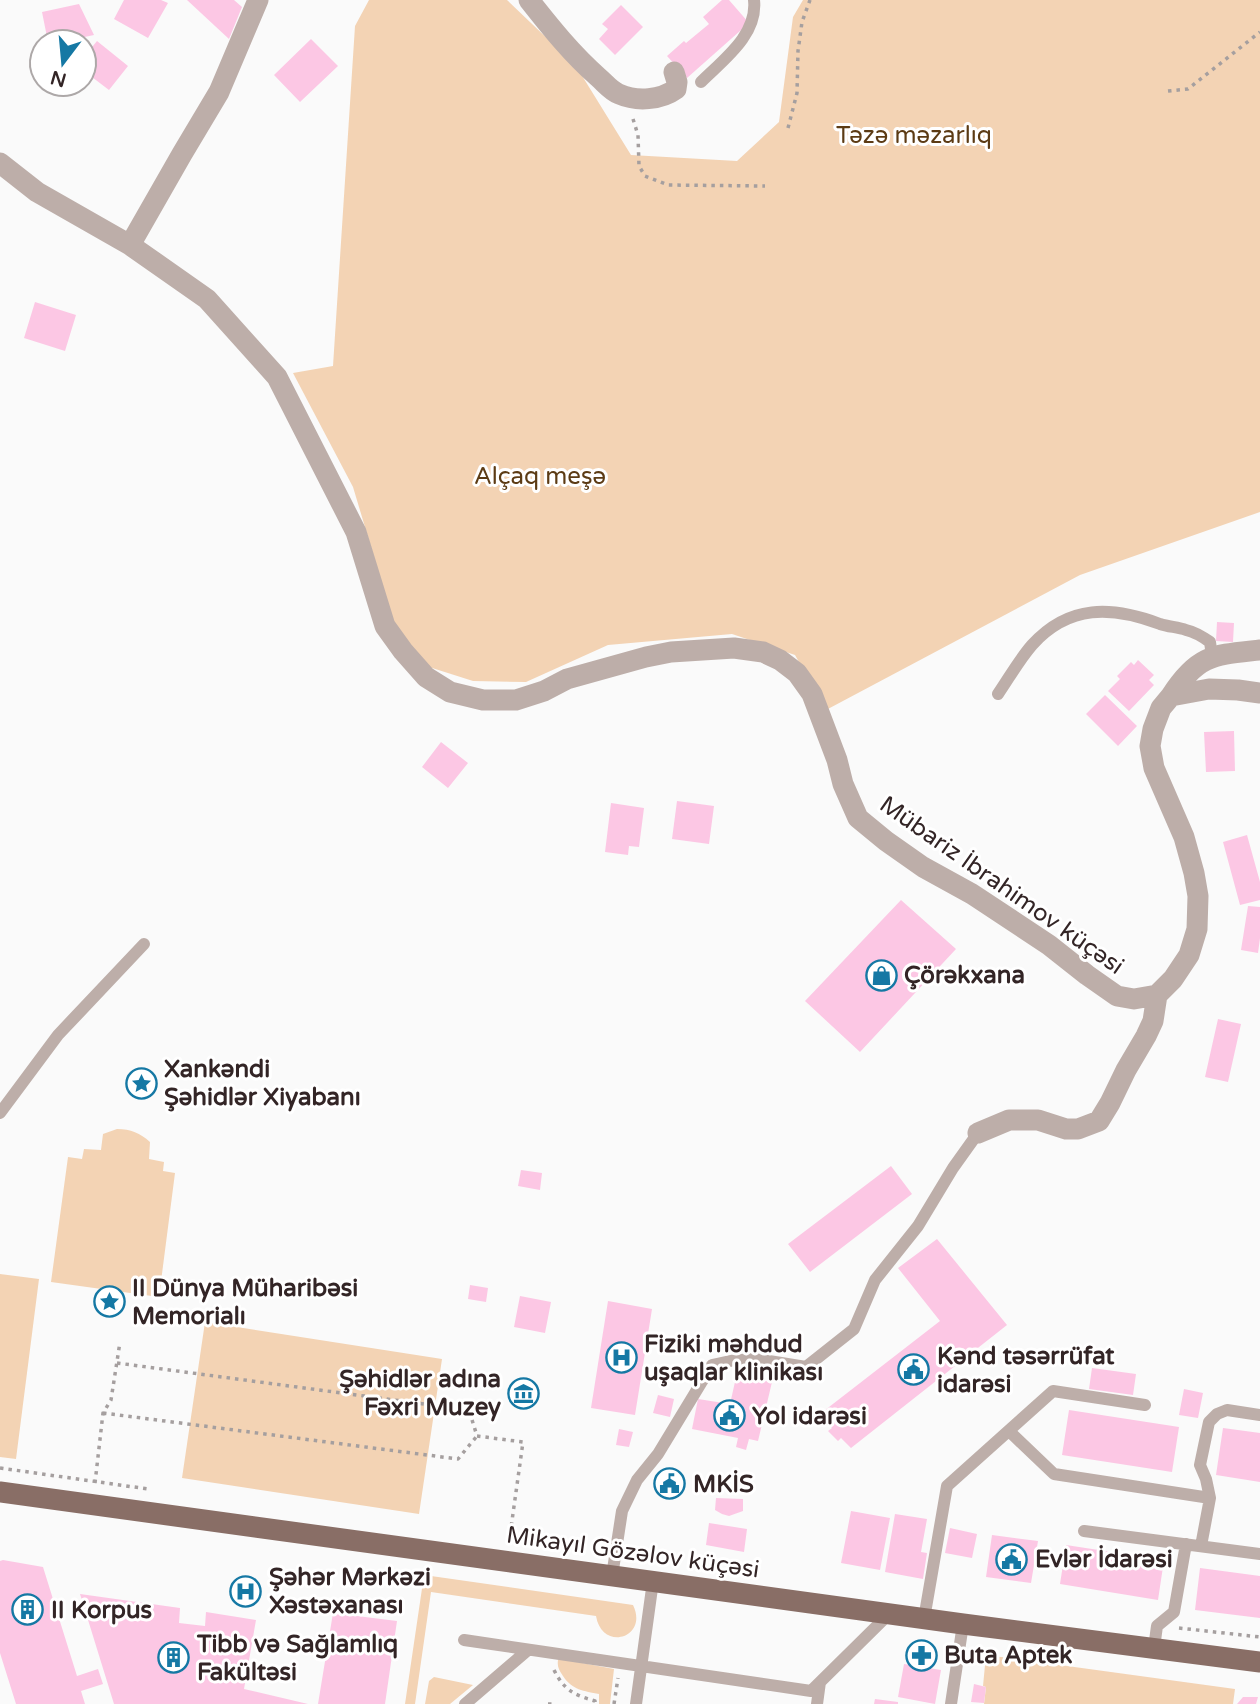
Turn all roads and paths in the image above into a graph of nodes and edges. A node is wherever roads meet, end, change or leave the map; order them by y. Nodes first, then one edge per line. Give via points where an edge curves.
1 (258, 0) edge
2 (529, 0) edge
3 (754, 0) edge
4 (810, 0) edge
5 (1260, 32) edge
6 (674, 72) dead end
7 (701, 82) dead end
8 (1168, 91) dead end
9 (626, 97) junction
10 (788, 128) dead end
11 (0, 163) edge
12 (765, 186) dead end
13 (130, 245) junction
14 (1260, 650) edge
15 (1212, 656) junction
16 (1260, 693) edge
17 (998, 694) dead end
18 (1171, 696) junction
19 (144, 944) dead end
20 (1157, 995) junction
21 (0, 1113) edge
22 (978, 1133) joint
23 (120, 1342) dead end
24 (117, 1363) junction
25 (1145, 1405) dead end
26 (103, 1413) junction
27 (1260, 1415) edge
28 (1009, 1430) junction
29 (477, 1437) junction
30 (0, 1492) edge
31 (1210, 1498) junction
32 (92, 1505) junction
33 (1084, 1531) dead end
34 (1186, 1544) junction
35 (1201, 1546) junction
36 (1260, 1554) edge
37 (505, 1561) junction
38 (612, 1576) junction
39 (653, 1581) junction
40 (889, 1614) junction
41 (925, 1619) junction
42 (963, 1624) junction
43 (464, 1640) dead end
44 (1154, 1648) junction
45 (528, 1650) junction
46 (551, 1653) junction
47 (1260, 1662) edge
48 (620, 1663) junction
49 (641, 1666) junction
50 (820, 1682) junction
51 (465, 1704) edge
52 (548, 1704) edge
53 (554, 1704) edge
54 (595, 1704) edge
55 (614, 1704) edge
56 (636, 1704) edge
57 (817, 1704) edge
58 (951, 1704) edge

1 - 13 street via 219,92
2 - 9 street via 578,60
3 - 7 lane via 751,26
4 - 10 path via 802,22 797,93
5 - 8 path via 1188,89
6 - 9 street via 676,89 666,96
9 - 12 path via 645,176 668,186
11 - 13 street, Mübariz İbrahimov küçəsi via 37,192
13 - 20 street, Mübariz İbrahimov küçəsi via 207,299 277,377 356,532 385,626 426,677 450,692 483,700 516,700 567,679 671,652 734,648 763,652 797,673 812,694 858,818 923,867 1027,930 1117,996
14 - 15 street
15 - 17 lane via 1210,642 1186,629 1127,613 1082,613 1051,627 1031,646
15 - 18 street via 1187,674
16 - 18 street via 1209,690
18 - 20 street via 1161,708 1150,746 1194,873 1197,929 1189,955
19 - 21 lane via 58,1035
20 - 22 street via 1150,1028 1099,1121 1066,1129 1038,1120 1009,1120
22 - 38 lane via 918,1226 875,1280 854,1329 806,1367 757,1359 712,1365 622,1511
23 - 24 path
24 - 26 path via 111,1400
24 - 29 path via 469,1410
25 - 28 lane via 1053,1391
26 - 29 path via 458,1459
26 - 32 path
27 - 31 lane via 1227,1410 1209,1422 1200,1465
28 - 31 lane via 1054,1474
28 - 41 lane via 947,1486
29 - 37 path via 523,1442
30 - 32 main road, Mikayıl Gözəlov küçəsi
31 - 35 lane
32 - 37 main road, Mikayıl Gözəlov küçəsi
33 - 34 lane
34 - 35 lane
34 - 44 lane via 1174,1612 1157,1626
35 - 36 lane
37 - 38 main road, Mikayıl Gözəlov küçəsi
38 - 39 main road, Mikayıl Gözəlov küçəsi
39 - 40 main road, Mikayıl Gözəlov küçəsi
39 - 49 lane
40 - 41 main road, Mikayıl Gözəlov küçəsi
40 - 50 lane
41 - 42 main road, Mikayıl Gözəlov küçəsi
42 - 44 main road, Mikayıl Gözəlov küçəsi
42 - 58 lane
43 - 45 lane
44 - 47 main road, Mikayıl Gözəlov küçəsi
45 - 46 lane
45 - 51 lane
46 - 48 lane
46 - 54 path via 559,1680
48 - 49 lane
48 - 55 path
49 - 50 lane via 811,1691
49 - 56 lane
50 - 57 lane
52 - 53 path

